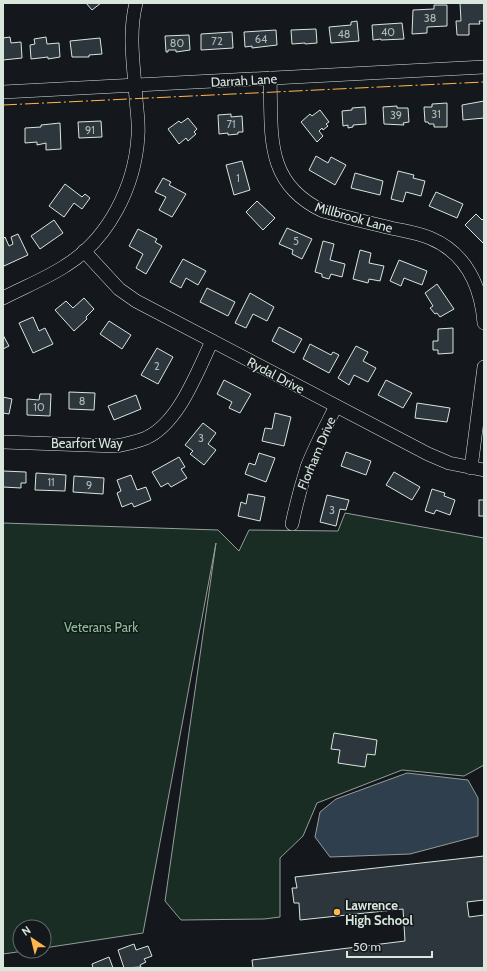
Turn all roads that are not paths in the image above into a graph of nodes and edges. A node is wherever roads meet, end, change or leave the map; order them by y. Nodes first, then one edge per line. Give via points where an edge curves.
1 (136, 3) edge
2 (484, 67) edge
3 (270, 78) junction
4 (135, 86) junction
5 (3, 92) edge
6 (84, 252) junction
7 (3, 298) edge
8 (484, 323) edge
9 (212, 341) junction
10 (484, 367) edge
11 (336, 406) junction
12 (3, 442) edge
13 (471, 468) junction
14 (484, 470) edge
15 (292, 524) dead end

1 - 4 street via 131,34
2 - 3 street, Darrah Lane
3 - 4 street, Darrah Lane
3 - 8 street, Millbrook Lane via 275,160 289,186 310,205 323,211 430,238 448,248 465,264 473,277 480,294
4 - 5 street, Darrah Lane
4 - 6 street via 138,135 130,181 112,218
6 - 7 street via 47,278
6 - 9 street, Rydal Drive via 115,285 136,301
9 - 11 street, Rydal Drive
9 - 12 street, Bearfort Way via 179,407 170,419 147,438 116,446
10 - 13 street
11 - 13 street, Rydal Drive via 428,454 449,463
11 - 15 street, Florham Drive via 307,467
13 - 14 street, Rydal Drive

